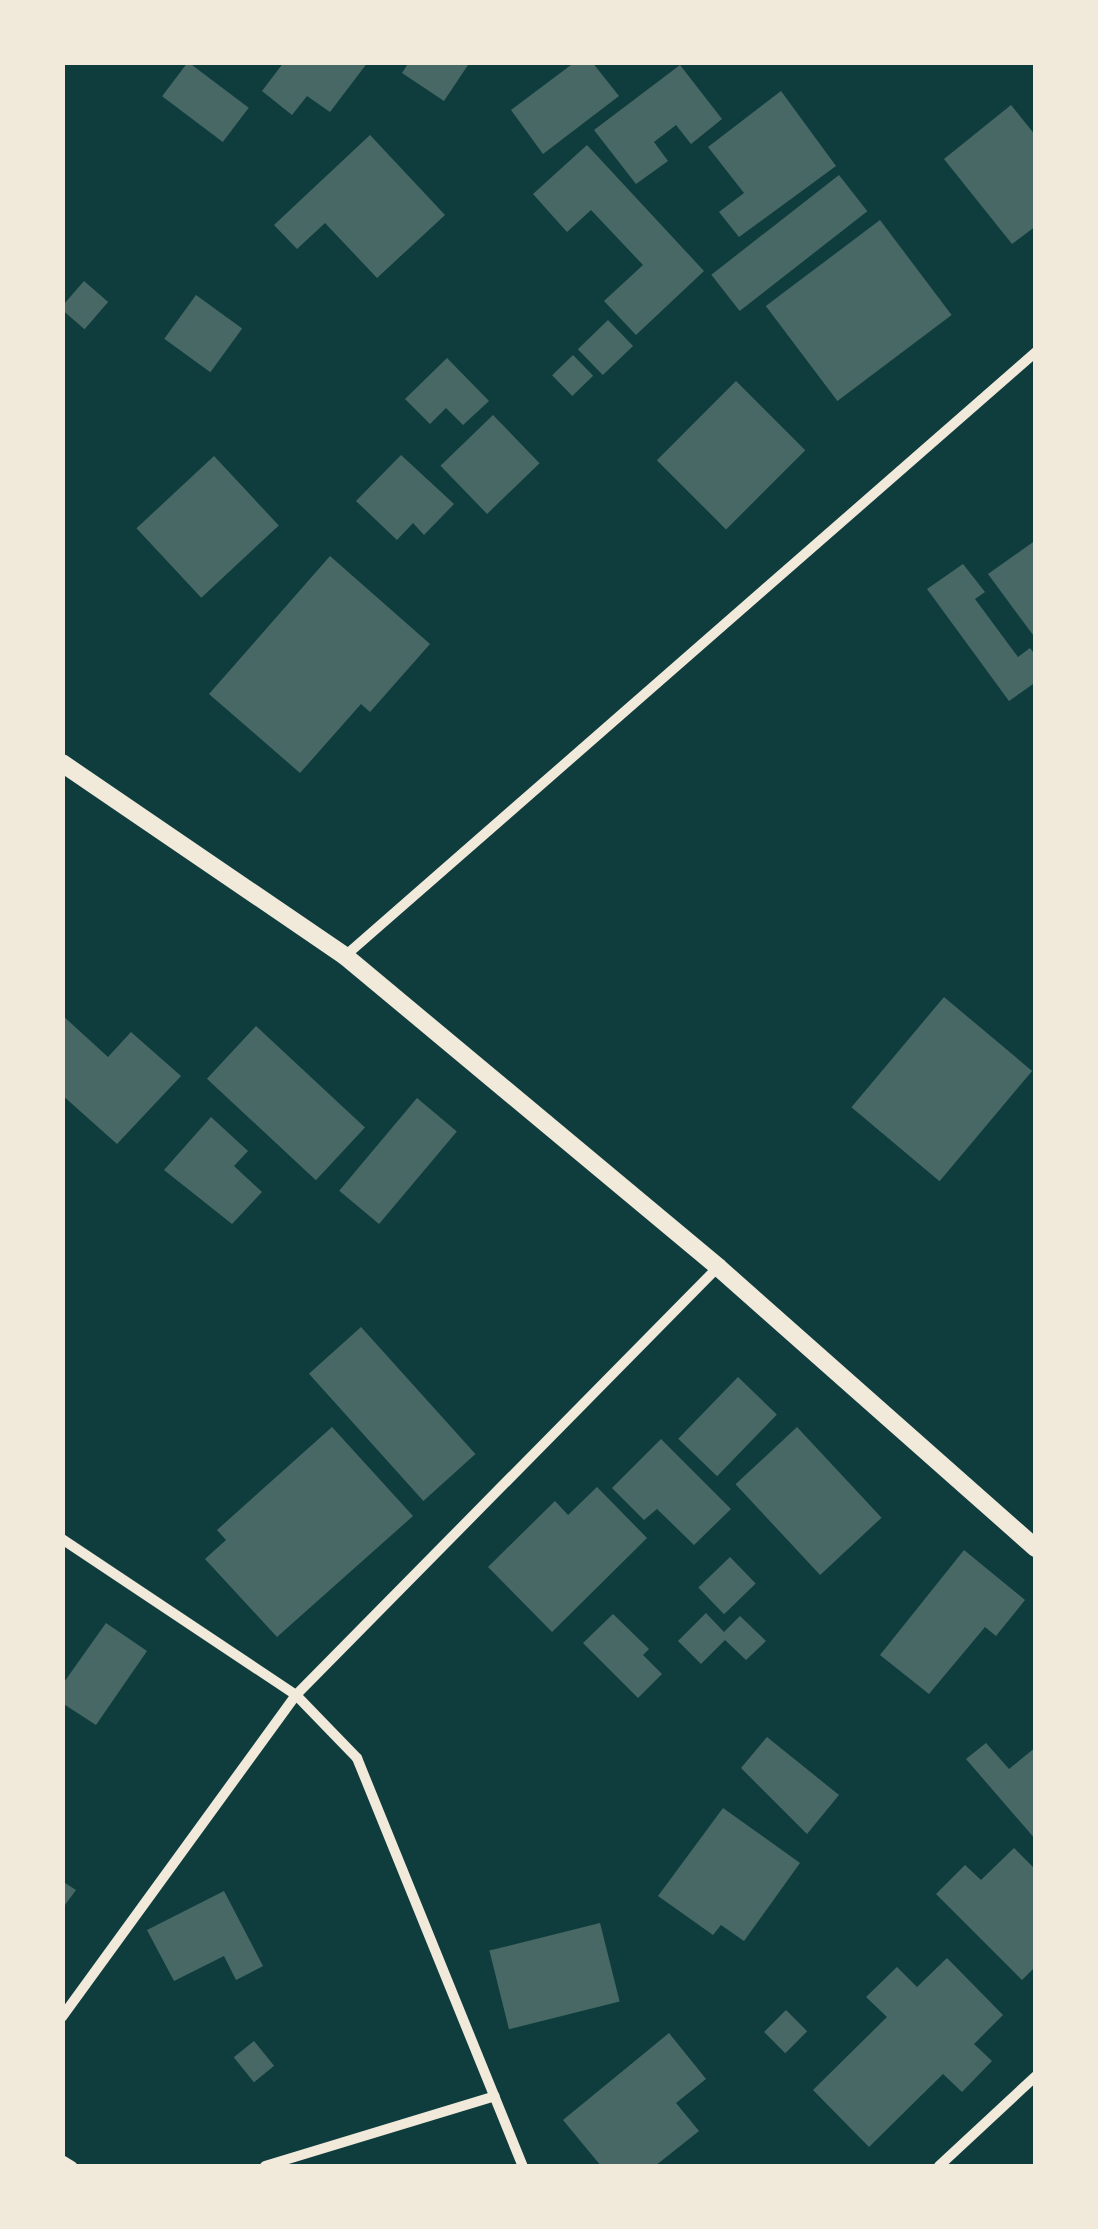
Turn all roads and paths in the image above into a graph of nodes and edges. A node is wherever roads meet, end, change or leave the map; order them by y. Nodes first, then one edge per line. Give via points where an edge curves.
1 (1036, 352) edge
2 (62, 763) edge
3 (345, 956) junction
4 (718, 1267) junction
5 (62, 1539) edge
6 (1036, 1548) edge
7 (296, 1695) junction
8 (62, 2017) edge
9 (1036, 2076) edge
10 (494, 2096) junction
11 (62, 2160) edge
12 (72, 2166) edge
13 (265, 2166) edge
14 (524, 2166) edge
15 (939, 2166) edge

1 - 3 street
2 - 3 street
3 - 4 street
4 - 6 street
4 - 7 street
5 - 7 street
7 - 8 street
7 - 10 street via 357,1758
9 - 15 street
10 - 13 street
10 - 14 street
11 - 12 street

